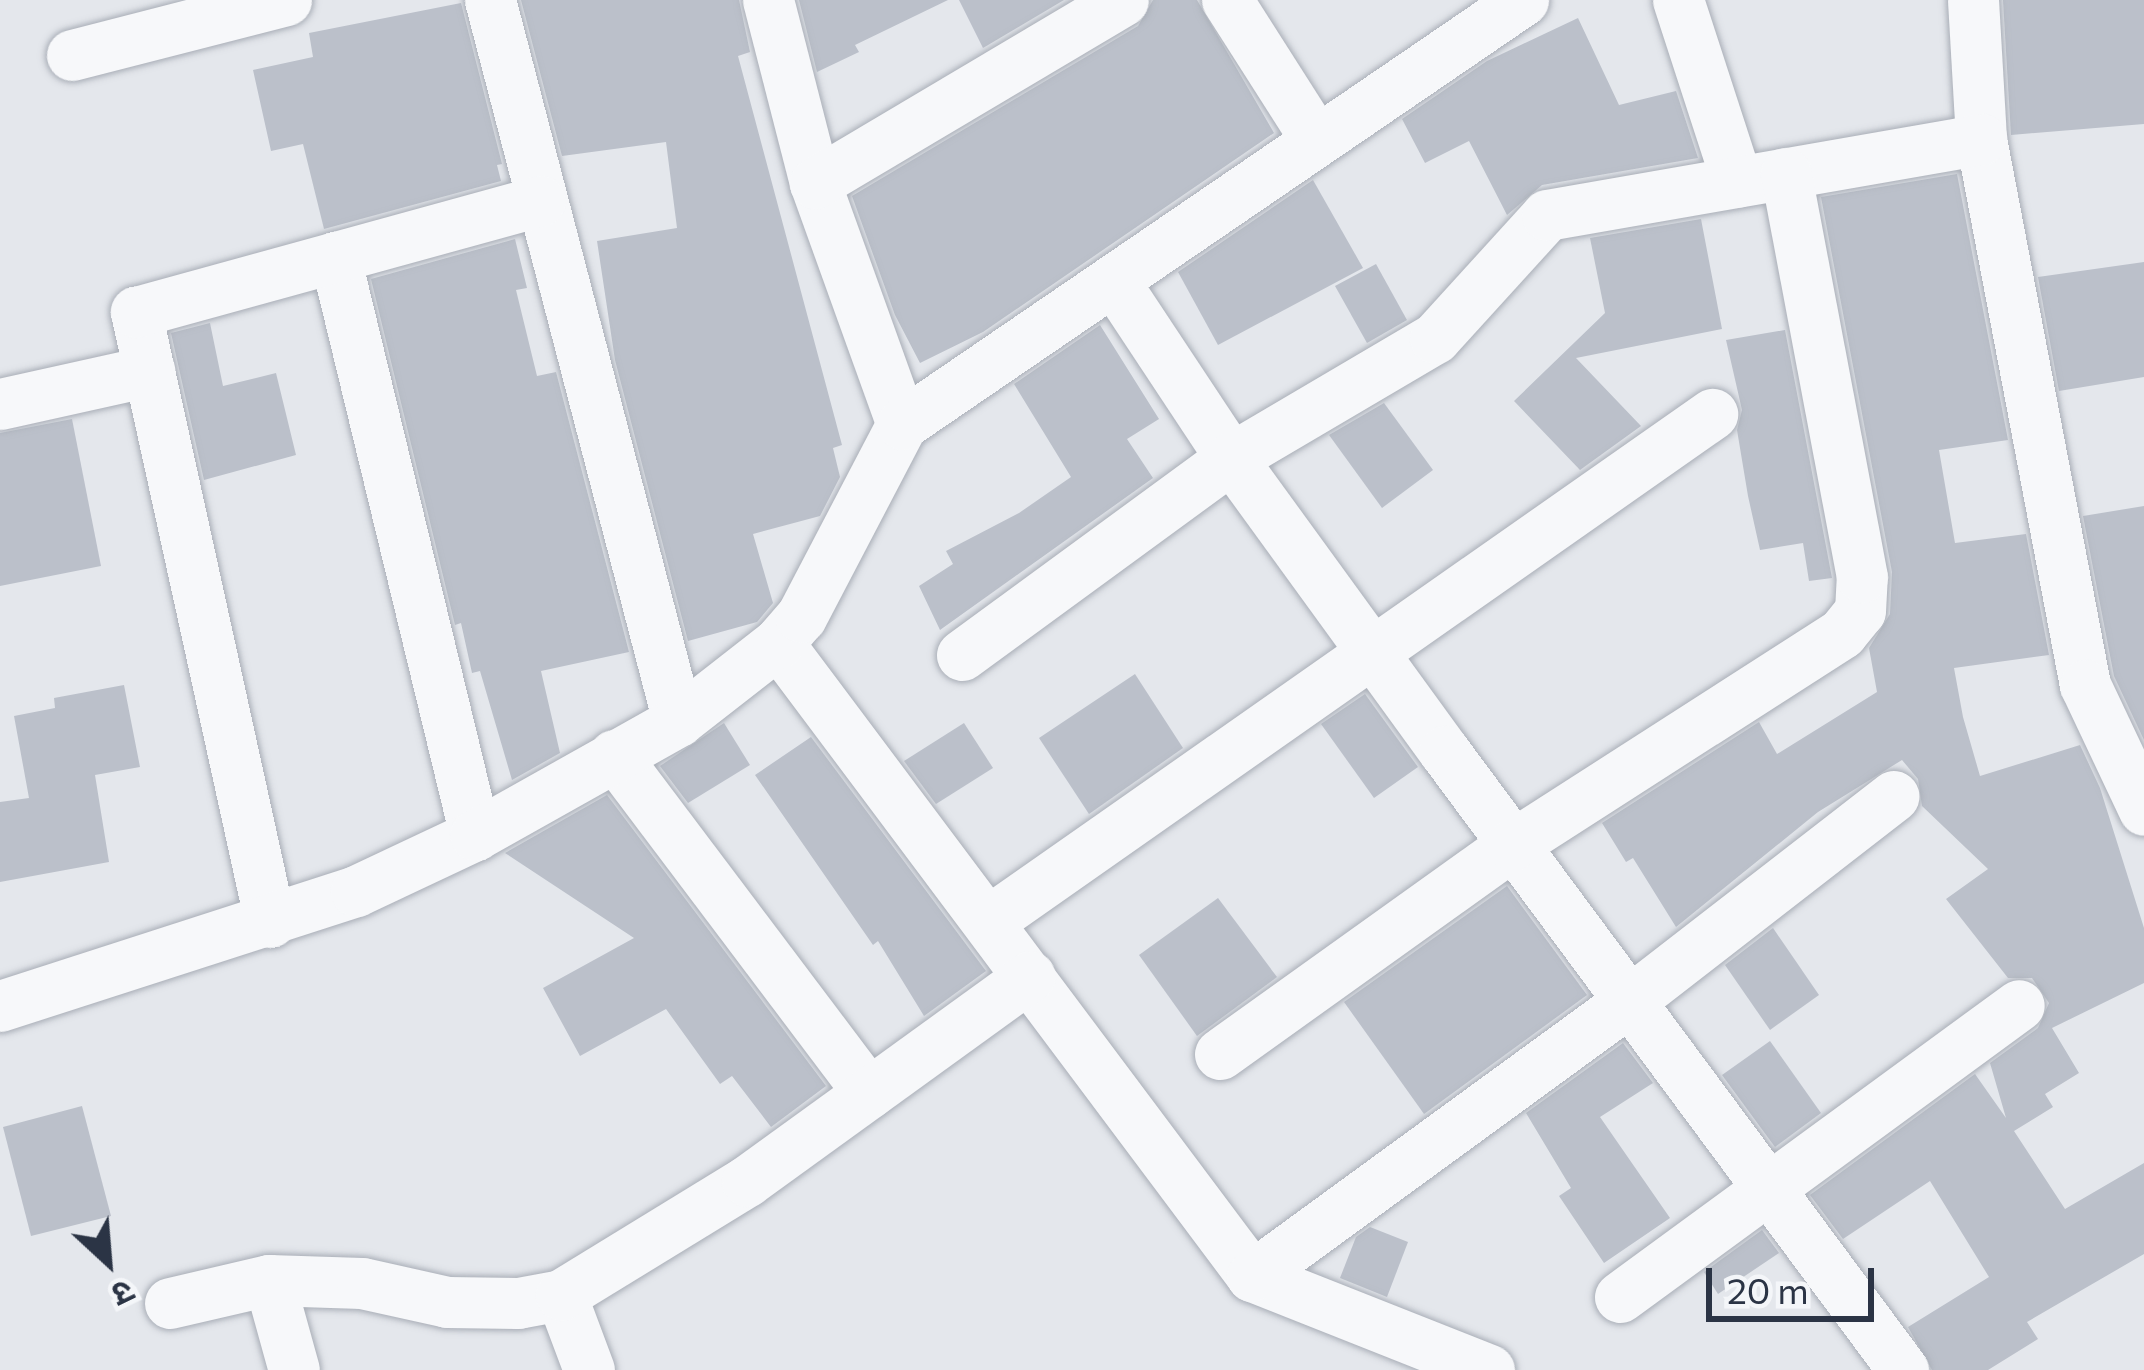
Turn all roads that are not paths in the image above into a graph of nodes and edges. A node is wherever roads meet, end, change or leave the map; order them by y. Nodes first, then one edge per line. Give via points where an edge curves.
1 (286, 0) edge
2 (490, 0) edge
3 (768, 0) edge
4 (1123, 0) edge
5 (1228, 0) edge
6 (1523, 0) edge
7 (1678, 0) edge
8 (1973, 0) edge
9 (72, 55) dead end
10 (1315, 138) junction
11 (1981, 140) junction
12 (1786, 173) junction
13 (1737, 182) junction
14 (815, 183) junction
15 (540, 201) junction
16 (335, 257) junction
17 (1115, 283) junction
18 (149, 371) junction
19 (0, 404) edge
20 (1712, 414) dead end
21 (902, 424) junction
22 (1232, 458) junction
23 (778, 643) junction
24 (1374, 653) junction
25 (962, 655) dead end
26 (678, 722) junction
27 (614, 755) junction
28 (1894, 796) dead end
29 (2144, 810) edge
30 (475, 835) junction
31 (1512, 845) junction
32 (990, 920) junction
33 (270, 922) junction
34 (1030, 976) junction
35 (1628, 1002) junction
36 (2019, 1005) dead end
37 (0, 1006) edge
38 (1220, 1054) dead end
39 (869, 1093) junction
40 (1769, 1188) junction
41 (1252, 1276) junction
42 (269, 1280) junction
43 (561, 1295) junction
44 (1620, 1297) dead end
45 (170, 1303) dead end
46 (294, 1370) edge
47 (589, 1370) edge
48 (1489, 1370) edge
49 (1903, 1370) edge

1 - 9 street
2 - 15 street
3 - 14 street
4 - 14 street
5 - 10 street
6 - 10 street
7 - 13 street
8 - 11 street
10 - 17 street
11 - 12 street
11 - 29 street via 2085,685
12 - 13 street
12 - 31 street via 1862,577 1860,611 1842,633
13 - 22 street via 1547,214 1435,338
14 - 21 street
15 - 16 street
15 - 26 street
16 - 18 street via 136,312
16 - 30 street
17 - 21 street
17 - 22 street
18 - 19 street
18 - 33 street
20 - 24 street
21 - 23 street via 801,617
22 - 24 street
22 - 25 street
23 - 26 street
23 - 32 street
24 - 31 street
24 - 32 street
26 - 27 street
27 - 30 street
27 - 39 street
28 - 35 street
30 - 33 street
31 - 35 street
31 - 38 street
32 - 34 street
33 - 37 street
34 - 39 street
34 - 41 street
35 - 40 street
35 - 41 street
36 - 40 street
39 - 43 street via 747,1181
40 - 44 street
40 - 49 street
41 - 48 street
42 - 43 street via 362,1283 447,1302
42 - 45 street
42 - 46 street
43 - 47 street

